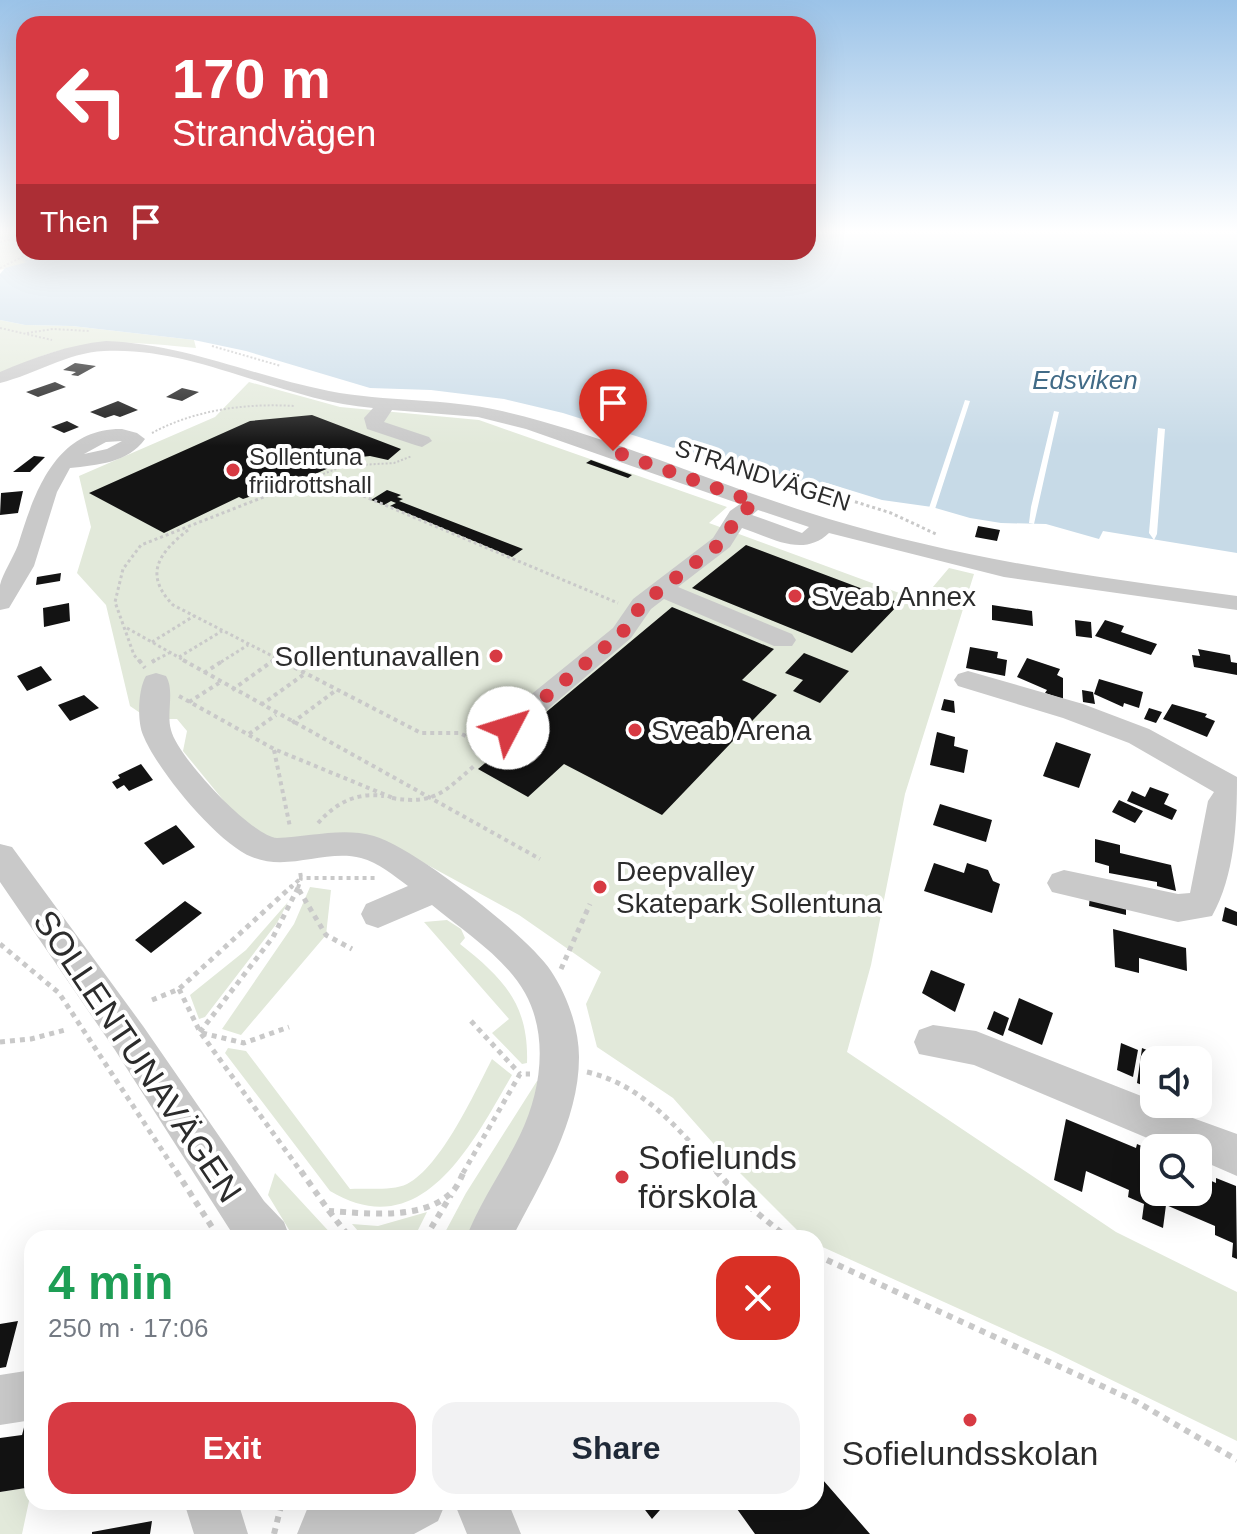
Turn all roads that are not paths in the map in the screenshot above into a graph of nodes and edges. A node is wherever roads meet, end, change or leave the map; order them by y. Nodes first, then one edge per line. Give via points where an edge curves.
1 (0, 378) edge
2 (387, 404) junction
3 (422, 441) road end
4 (132, 444) road end
5 (754, 500) junction
6 (661, 589) junction
7 (0, 603) edge
8 (1237, 603) edge
9 (783, 640) dead end
10 (153, 673) road end
11 (968, 680) dead end
12 (482, 754) road end
13 (1235, 790) edge
14 (0, 856) edge
15 (1064, 883) dead end
16 (435, 889) junction
17 (378, 914) dead end
18 (933, 1042) dead end
19 (1237, 1155) edge
20 (246, 1230) edge
21 (492, 1230) edge
22 (24, 1396) edge
23 (0, 1400) edge
24 (214, 1510) edge
25 (484, 1510) edge
26 (374, 1512) edge
27 (221, 1534) edge
28 (324, 1534) edge
29 (494, 1534) edge

1 - 2 street, STRANDVÄGEN via 80,348 125,346 322,395
2 - 3 street via 374,425
2 - 5 street, STRANDVÄGEN via 445,406 501,416
4 - 7 street via 59,469 40,503 20,570
5 - 6 street via 722,542
5 - 8 street, STRANDVÄGEN via 747,522 801,540 825,525 976,564
6 - 9 street
6 - 12 street via 622,633
10 - 16 street via 156,734 251,846 290,852 324,835 373,849
11 - 13 street via 1139,736
13 - 15 street via 1224,801 1207,894 1200,906 1178,908
14 - 20 street, SOLLENTUNAVÄGEN via 129,1038
16 - 17 street
16 - 21 street via 526,967 543,989 559,1039 560,1072 550,1119
18 - 19 street via 976,1048
22 - 23 street
24 - 27 street
25 - 29 street
26 - 28 street

